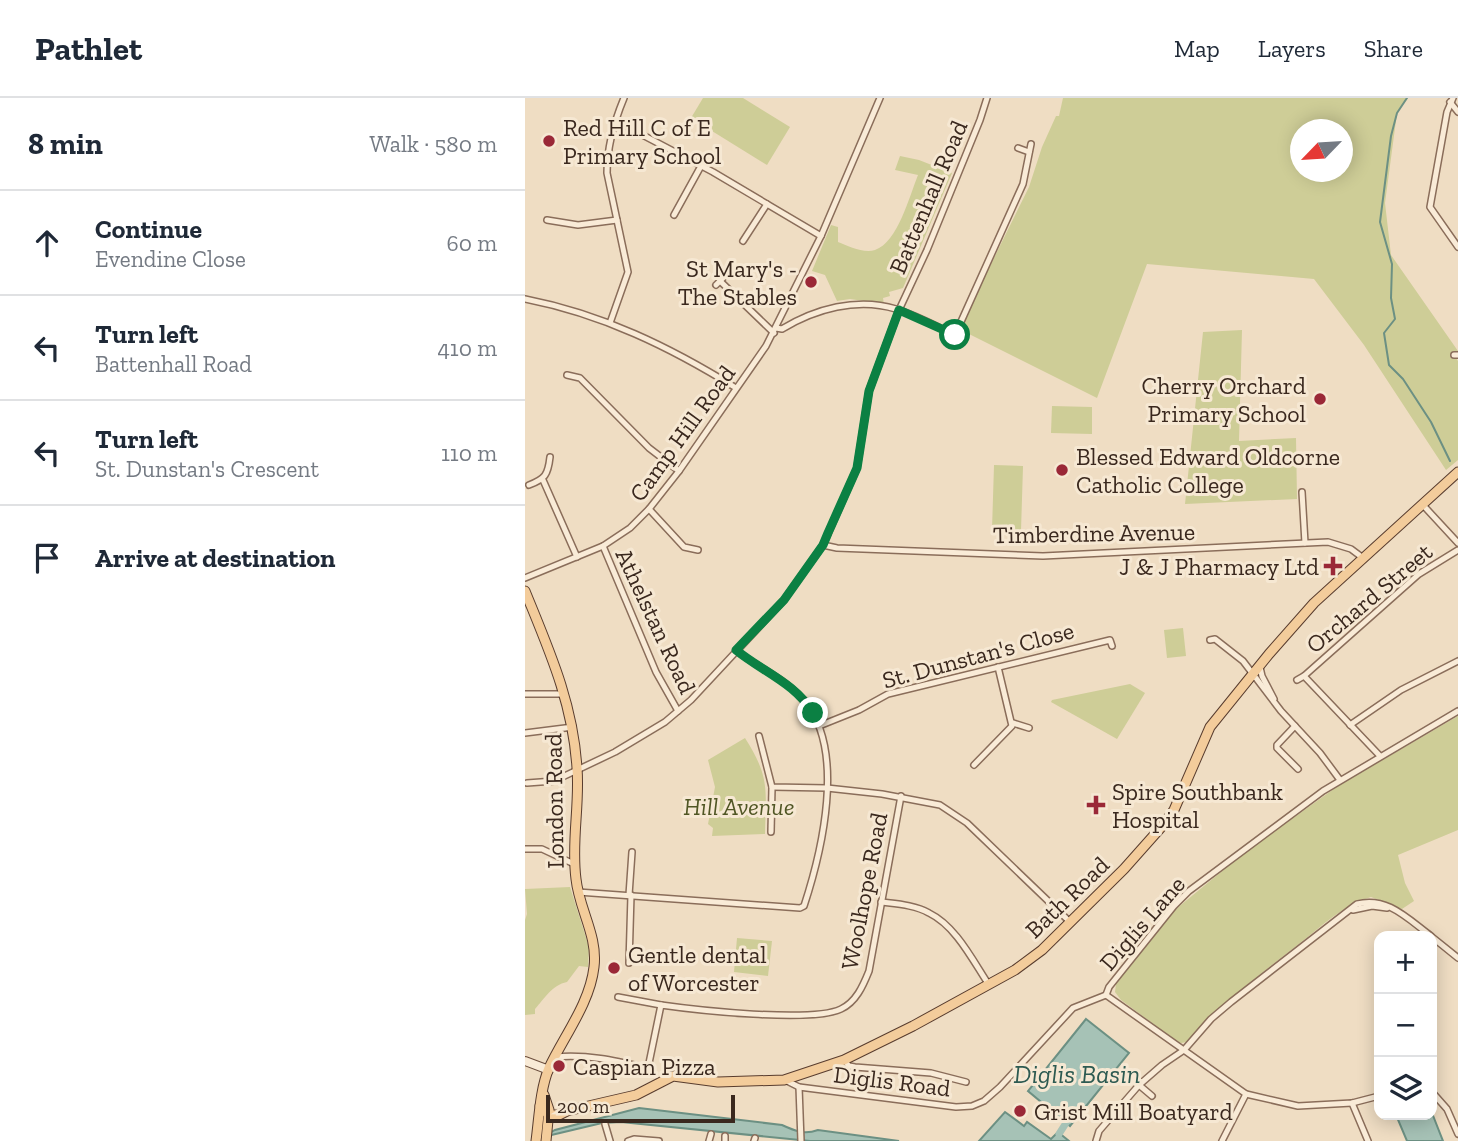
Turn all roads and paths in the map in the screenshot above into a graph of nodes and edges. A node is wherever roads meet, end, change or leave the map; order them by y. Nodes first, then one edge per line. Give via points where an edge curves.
1 (624, 98) edge
2 (880, 98) edge
3 (986, 98) edge
4 (1452, 100) edge
5 (1458, 112) edge
6 (615, 121) junction
7 (1031, 144) dead end
8 (1018, 148) dead end
9 (1029, 152) junction
10 (701, 166) junction
11 (767, 204) junction
12 (674, 215) dead end
13 (547, 220) dead end
14 (617, 220) junction
15 (821, 236) junction
16 (743, 241) dead end
17 (1458, 247) edge
18 (720, 281) dead end
19 (525, 299) edge
20 (899, 310) junction
21 (610, 323) junction
22 (775, 330) junction
23 (567, 374) dead end
24 (736, 388) junction
25 (551, 457) dead end
26 (679, 471) junction
27 (1458, 471) edge
28 (543, 480) junction
29 (529, 485) dead end
30 (1302, 492) dead end
31 (1422, 503) junction
32 (649, 509) junction
33 (1305, 542) junction
34 (1458, 542) edge
35 (823, 545) junction
36 (603, 546) junction
37 (698, 550) dead end
38 (1458, 550) edge
39 (577, 557) junction
40 (1363, 558) junction
41 (525, 578) edge
42 (525, 591) edge
43 (1109, 632) dead end
44 (1210, 640) dead end
45 (736, 650) junction
46 (1458, 661) edge
47 (1260, 664) junction
48 (998, 667) junction
49 (1253, 673) junction
50 (1304, 676) junction
51 (1297, 680) dead end
52 (525, 694) edge
53 (565, 694) junction
54 (678, 711) junction
55 (1281, 711) junction
56 (1458, 711) edge
57 (1013, 723) junction
58 (1350, 725) junction
59 (819, 726) junction
60 (1295, 726) junction
61 (573, 727) junction
62 (1028, 728) dead end
63 (525, 733) edge
64 (759, 736) dead end
65 (1380, 756) junction
66 (974, 765) dead end
67 (577, 769) junction
68 (1298, 769) dead end
69 (1340, 780) junction
70 (527, 783) dead end
71 (772, 787) junction
72 (827, 788) junction
73 (901, 796) junction
74 (772, 832) dead end
75 (525, 849) edge
76 (632, 852) dead end
77 (574, 864) junction
78 (578, 892) junction
79 (630, 895) junction
80 (881, 902) junction
81 (1070, 922) junction
82 (1423, 931) edge
83 (1437, 942) edge
84 (1458, 958) edge
85 (629, 963) dead end
86 (989, 985) junction
87 (1106, 995) junction
88 (618, 997) dead end
89 (661, 1005) junction
90 (1184, 1051) junction
91 (557, 1053) junction
92 (844, 1060) junction
93 (525, 1061) edge
94 (648, 1068) junction
95 (549, 1070) junction
96 (785, 1080) junction
97 (966, 1082) dead end
98 (657, 1084) junction
99 (1139, 1085) junction
100 (799, 1087) junction
101 (1246, 1094) junction
102 (1152, 1096) dead end
103 (1374, 1098) edge
104 (1437, 1098) edge
105 (1352, 1103) junction
106 (605, 1124) dead end
107 (544, 1125) edge
108 (1458, 1135) edge
109 (610, 1141) edge
110 (628, 1141) edge
111 (659, 1141) edge
112 (801, 1141) edge
113 (1096, 1141) edge
114 (1222, 1141) edge
115 (1368, 1141) edge

1 - 6 street
2 - 15 street, Camp Hill Road
3 - 20 street, Battenhall Road
4 - 5 street
4 - 17 street via 1430,207
6 - 10 street
6 - 14 street via 607,173
7 - 9 street
8 - 9 street
9 - 20 street via 1023,184 955,335
10 - 11 street
10 - 12 street
11 - 15 street
11 - 16 street
13 - 14 street via 578,225
14 - 21 street via 628,272
15 - 22 street, Camp Hill Road
18 - 22 street
19 - 21 street
20 - 22 street via 855,304 825,309
20 - 35 street, Battenhall Road via 869,391 857,468
21 - 24 street via 661,345
22 - 24 street, Camp Hill Road
23 - 26 street via 580,378 649,448
24 - 26 street, Camp Hill Road
25 - 28 street
26 - 32 street, Camp Hill Road
27 - 31 main road, Bath Road
28 - 29 street
28 - 39 street
30 - 33 street
31 - 34 street
31 - 40 main road, Bath Road
32 - 36 street, Camp Hill Road
32 - 37 street via 684,547
33 - 35 street, Timberdine Avenue via 1043,556
33 - 40 street, Timberdine Avenue via 1336,544
35 - 45 street, Battenhall Road via 784,600
36 - 39 street, Camp Hill Road
36 - 54 street, Athelstan Road via 656,672
38 - 50 street, Orchard Street via 1419,574
39 - 41 street, Camp Hill Road
40 - 47 main road, Bath Road
42 - 53 main road, London Road
43 - 48 street, St. Dunstan's Close via 1111,643
44 - 49 street via 1215,639
45 - 54 street, Battenhall Road
45 - 59 street via 797,693
46 - 58 street
47 - 49 main road, Bath Road
47 - 55 street
48 - 57 street
48 - 59 street, St. Dunstan's Close via 888,694
49 - 55 street
49 - 81 main road, Bath Road via 1210,727 1169,817
50 - 51 street, Orchard Street
50 - 58 street
52 - 53 street
53 - 61 main road, London Road
54 - 67 street, Battenhall Road via 641,738
55 - 60 street
56 - 65 street, Diglis Lane
57 - 62 street
57 - 66 street
58 - 65 street
59 - 72 street
60 - 68 street via 1277,748
60 - 69 street
61 - 63 street
61 - 67 main road, London Road
64 - 71 street
65 - 69 street, Diglis Lane
67 - 70 street, Battenhall Road via 554,781
67 - 77 main road, London Road
69 - 87 street, Diglis Lane via 1189,891
71 - 72 street
71 - 74 street
72 - 73 street
72 - 79 street via 816,864 804,906
73 - 80 street, Woolhope Road
73 - 81 street via 940,805 955,814
75 - 77 street via 542,849
76 - 79 street
77 - 78 main road, London Road
78 - 79 street
78 - 91 main road, London Road via 591,932 594,968
79 - 85 street
80 - 86 street via 915,907 943,922
80 - 89 street, Woolhope Road via 869,971 861,990 839,1010 819,1016
81 - 86 main road, Bath Road via 1042,950
82 - 90 street via 1384,904 1371,900 1357,904 1231,1002
83 - 84 street
86 - 92 main road, Bath Road
87 - 90 street
87 - 100 street, Diglis Road via 1073,1008 1000,1087 972,1106
88 - 89 street, Woolhope Road
89 - 94 street
90 - 99 street
90 - 101 street
91 - 94 street
91 - 95 main road
92 - 96 main road, Bath Road
92 - 97 street via 849,1066 931,1073
93 - 95 street
94 - 98 street
95 - 107 main road
96 - 98 main road, Bath Road via 718,1083 673,1076
96 - 100 street, Diglis Road
98 - 107 main road, Bath Road via 636,1095 567,1111
99 - 102 street
99 - 113 street via 1099,1131
100 - 112 street
101 - 105 street via 1298,1106
101 - 114 street
103 - 105 street
104 - 108 street
105 - 115 street
106 - 109 street
110 - 111 street

